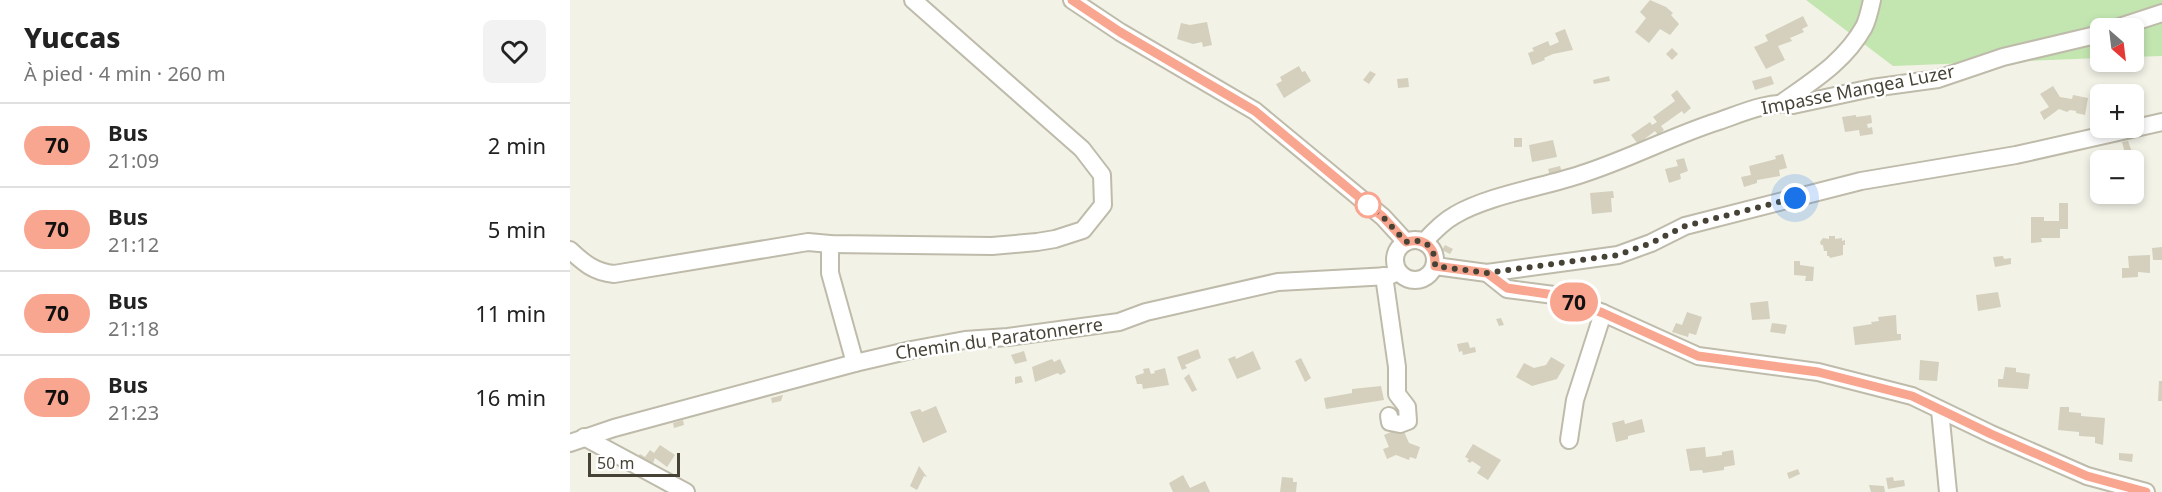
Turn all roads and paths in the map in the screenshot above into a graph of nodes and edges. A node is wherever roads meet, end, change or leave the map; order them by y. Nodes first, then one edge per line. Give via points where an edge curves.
1 (913, 0) edge
2 (1072, 0) edge
3 (1872, 0) edge
4 (2162, 13) edge
5 (2144, 19) edge
6 (2090, 36) edge
7 (1783, 102) junction
8 (2162, 122) edge
9 (1406, 242) junction
10 (1424, 242) junction
11 (830, 244) junction
12 (570, 250) edge
13 (1435, 266) junction
14 (1487, 273) junction
15 (1391, 274) junction
16 (1603, 313) junction
17 (855, 363) junction
18 (1940, 410) junction
19 (1389, 416) dead end
20 (577, 440) edge
21 (1569, 440) dead end
22 (686, 492) edge
23 (1948, 492) edge
24 (2146, 492) edge

1 - 11 street via 1082,149 1102,175 1103,205 1083,230 1037,242 992,246
2 - 9 street via 1255,111 1383,217
3 - 7 street via 1865,25 1845,54
4 - 5 street
6 - 7 street, Impasse Mangea Luzer via 2003,57 1938,79 1793,105
7 - 10 street, Impasse Mangea Luzer via 1685,132 1583,174 1493,200 1456,215
8 - 14 street via 2016,155 1861,181 1685,226 1618,255
9 - 10 street
9 - 15 street via 1394,258
10 - 13 street via 1436,256
11 - 12 street via 808,242 614,274 587,266
11 - 17 street via 830,273
13 - 14 street
13 - 15 street via 1423,280
14 - 16 street via 1507,288 1554,295
15 - 17 street, Chemin du Paratonnerre via 1278,282 1146,312 1119,322 965,340
15 - 19 street via 1397,394 1407,407 1408,421 1390,422
16 - 18 street via 1698,356 1818,372 1912,396
16 - 21 street via 1575,400
17 - 20 street, Chemin du Paratonnerre
18 - 23 street
18 - 24 street via 2087,476
20 - 22 street

